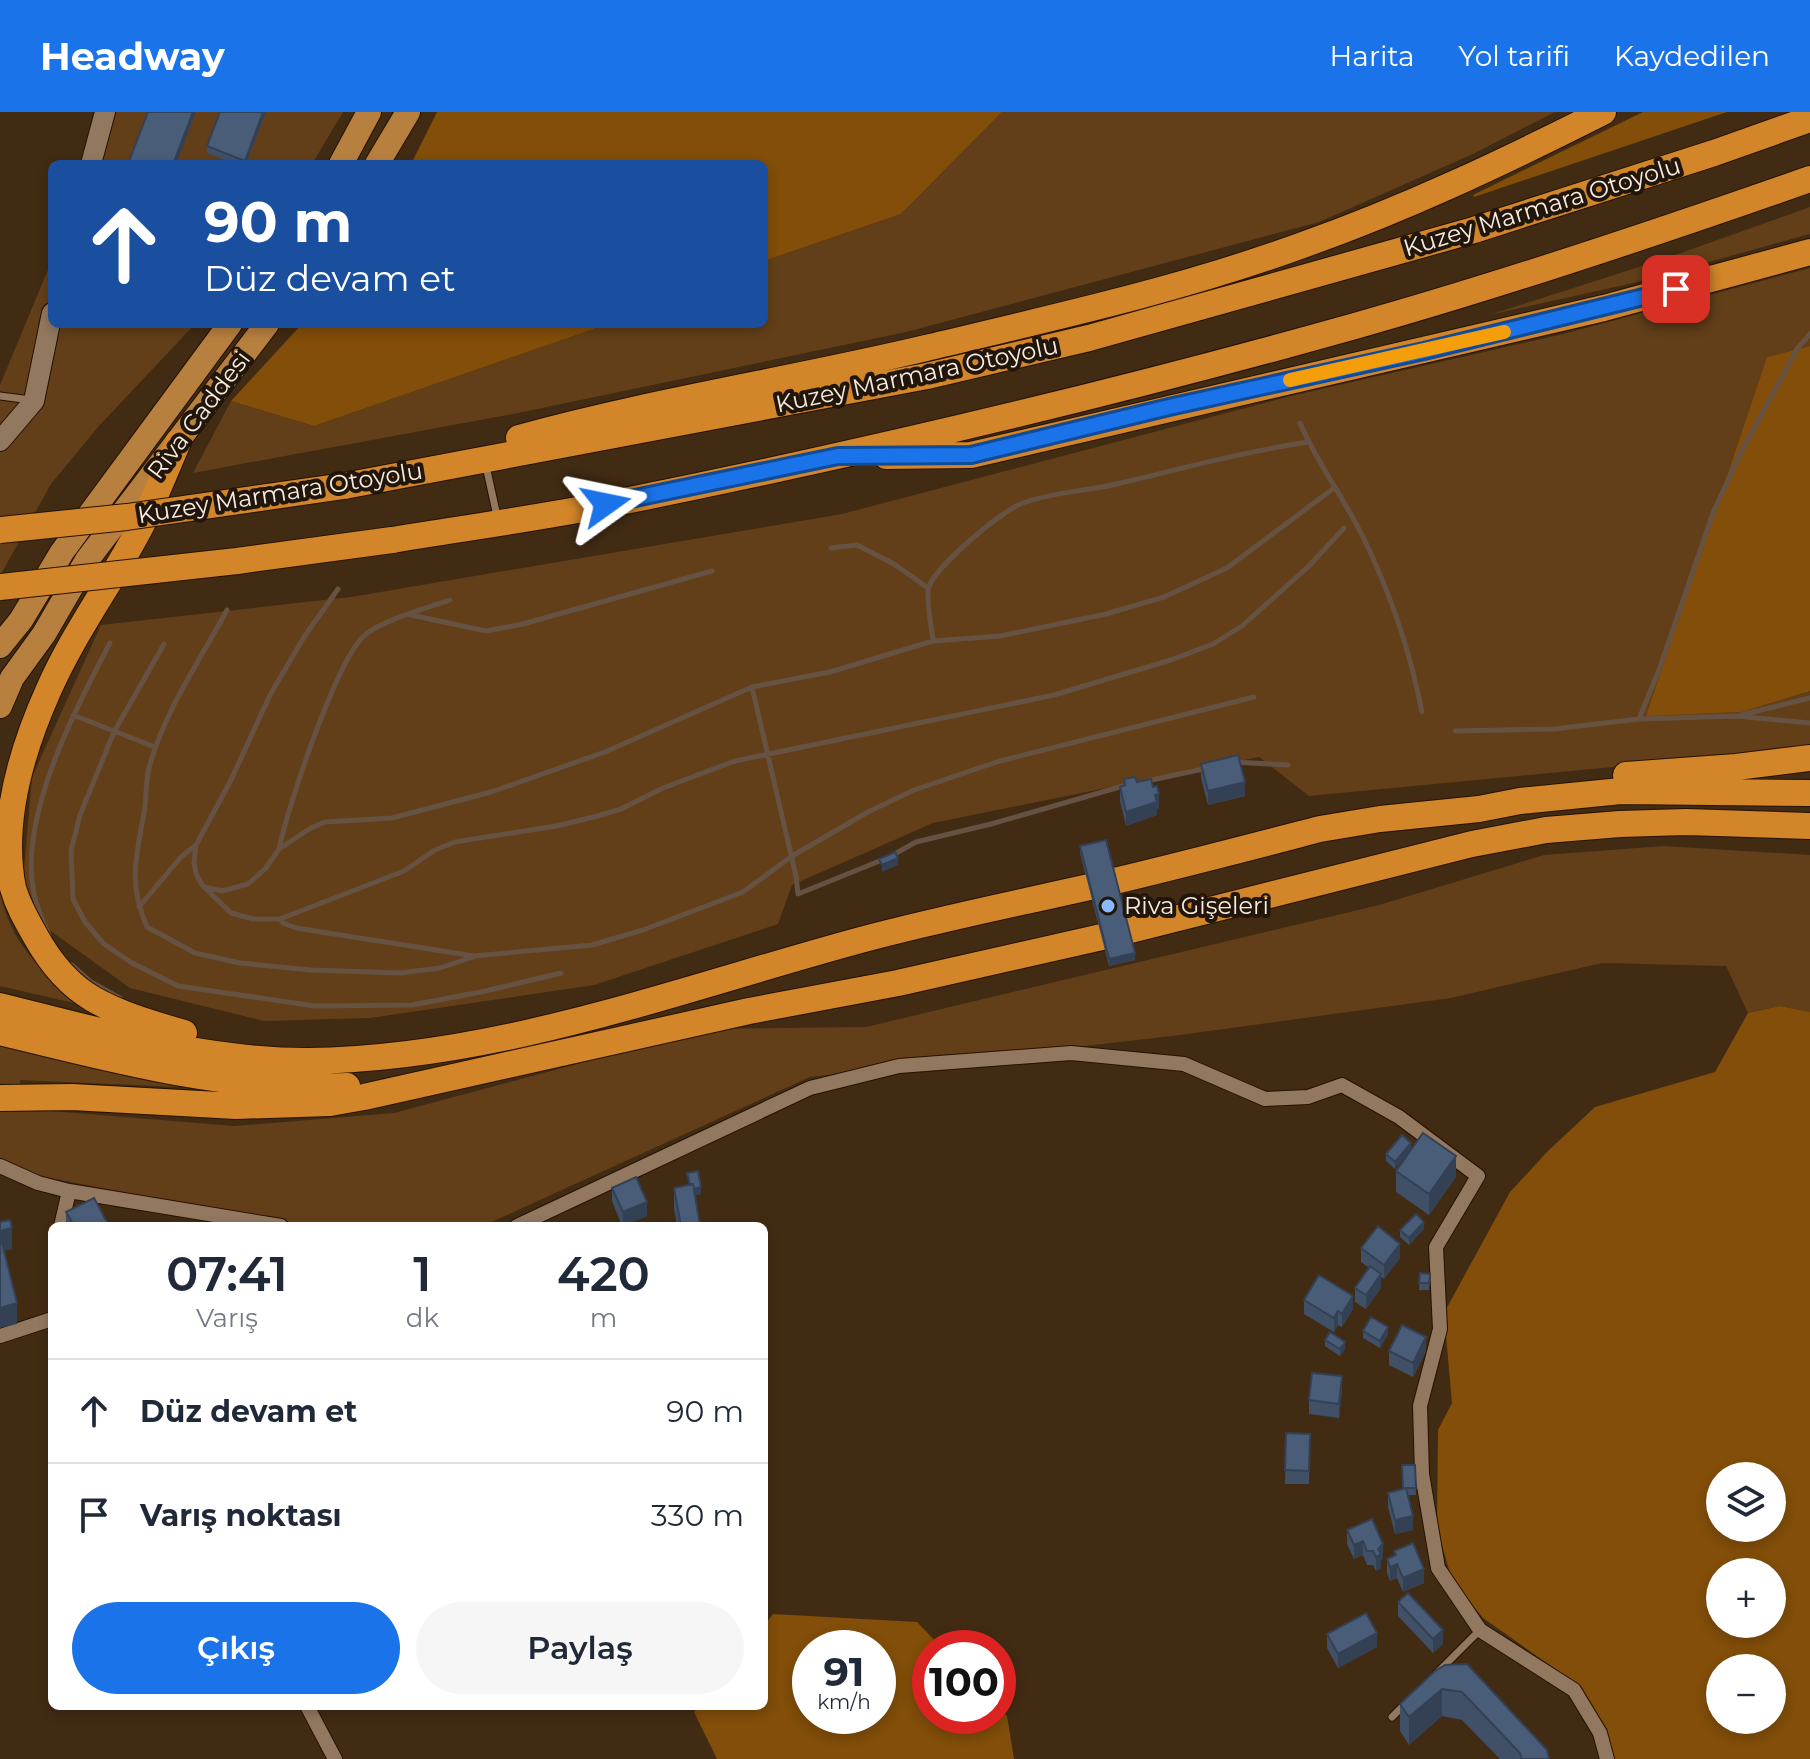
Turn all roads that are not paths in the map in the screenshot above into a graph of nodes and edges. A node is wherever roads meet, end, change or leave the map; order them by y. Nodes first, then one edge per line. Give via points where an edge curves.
1 (105, 112) edge
2 (369, 112) edge
3 (408, 112) edge
4 (1603, 112) edge
5 (1810, 119) edge
6 (92, 160) edge
7 (343, 160) edge
8 (379, 160) edge
9 (1810, 179) edge
10 (1810, 252) edge
11 (49, 328) edge
12 (227, 328) edge
13 (264, 328) edge
14 (0, 396) edge
15 (34, 401) junction
16 (0, 441) edge
17 (178, 442) junction
18 (838, 456) junction
19 (485, 460) junction
20 (344, 486) junction
21 (498, 523) junction
22 (0, 530) edge
23 (0, 587) edge
24 (0, 646) edge
25 (0, 706) edge
26 (1810, 758) edge
27 (1810, 793) edge
28 (1479, 809) junction
29 (1810, 826) edge
30 (0, 1006) edge
31 (0, 1032) edge
32 (587, 1048) junction
33 (377, 1056) junction
34 (0, 1098) edge
35 (0, 1166) edge
36 (69, 1191) junction
37 (62, 1222) edge
38 (257, 1222) edge
39 (525, 1222) edge
40 (48, 1320) edge
41 (0, 1336) edge
42 (1480, 1630) junction
43 (1425, 1684) edge
44 (1414, 1695) edge
45 (309, 1710) edge
46 (1392, 1717) dead end
47 (335, 1759) edge
48 (1607, 1759) edge

1 - 6 main road
2 - 7 main road
3 - 8 main road
4 - 20 highway via 1385,215 1206,276 925,348 552,429
5 - 19 highway, Kuzey Marmara Otoyolu via 1474,230 1089,338 927,376
9 - 18 highway via 1358,325 1087,398
10 - 18 highway via 1604,308 971,455
11 - 15 main road
12 - 24 main road, Riva Caddesi via 62,552
13 - 17 main road, Riva Caddesi
14 - 15 lane
15 - 16 main road
17 - 25 main road, Riva Caddesi via 87,560 12,678
17 - 33 highway via 143,521 38,716 8,829 20,908 56,967 74,985 131,1016 197,1037 250,1046
18 - 21 highway
19 - 20 highway, Kuzey Marmara Otoyolu
19 - 21 lane
20 - 22 highway, Kuzey Marmara Otoyolu, bridge
21 - 23 highway, bridge via 237,561
26 - 28 highway via 1576,781 1544,786
27 - 28 highway via 1621,791
28 - 33 highway via 1320,829 855,942 577,1020 474,1043
29 - 32 highway via 1686,822 1546,830 1100,938
30 - 33 highway via 214,1053 306,1061
31 - 32 highway via 193,1075 331,1086 442,1077
32 - 34 highway via 330,1103 236,1106
35 - 36 street
36 - 37 street
36 - 38 street
39 - 42 street via 810,1088 899,1066 1071,1053 1184,1064 1265,1099 1308,1097 1342,1085 1399,1117 1478,1176 1436,1247 1440,1329 1420,1406 1422,1474 1438,1568
40 - 41 street
42 - 43 lane
42 - 48 street via 1574,1690 1600,1733
44 - 46 lane
45 - 47 street

